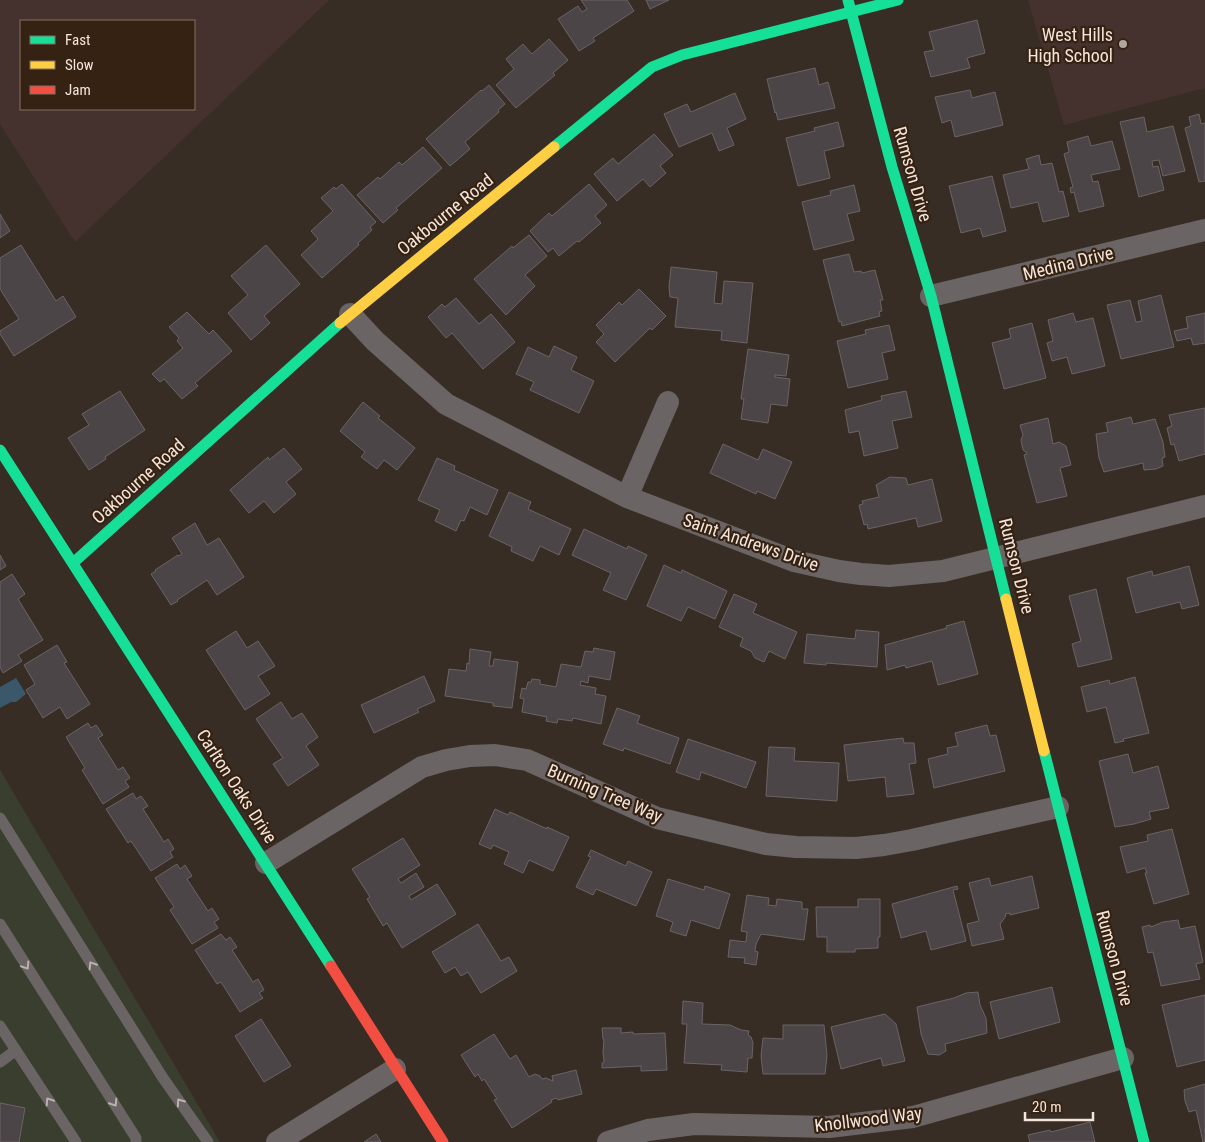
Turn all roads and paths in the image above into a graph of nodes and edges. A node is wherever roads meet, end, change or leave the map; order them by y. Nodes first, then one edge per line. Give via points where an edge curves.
1 (848, 0) edge
2 (898, 0) edge
3 (852, 12) junction
4 (1205, 230) edge
5 (931, 296) junction
6 (350, 314) junction
7 (668, 402) dead end
8 (0, 450) edge
9 (626, 497) junction
10 (1205, 506) edge
11 (997, 558) junction
12 (73, 563) junction
13 (1058, 807) junction
14 (0, 818) edge
15 (266, 864) junction
16 (0, 924) edge
17 (0, 1026) edge
18 (16, 1050) junction
19 (1124, 1058) junction
20 (0, 1062) edge
21 (395, 1069) junction
22 (76, 1142) edge
23 (136, 1142) edge
24 (208, 1142) edge
25 (277, 1142) edge
26 (443, 1142) edge
27 (608, 1142) edge
28 (1144, 1142) edge

1 - 3 street, Rumson Drive
2 - 3 street, Oakbourne Road
3 - 5 street, Rumson Drive via 892,167
3 - 6 street, Oakbourne Road via 682,54 652,67
4 - 5 street, Medina Drive
5 - 11 street, Rumson Drive
6 - 9 street, Saint Andrews Drive via 375,341 446,404
6 - 12 street, Oakbourne Road
7 - 9 street
8 - 12 street, Carlton Oaks Drive
9 - 11 street, Saint Andrews Drive via 794,561 839,571 888,576 916,574
10 - 11 street, Saint Andrews Drive
11 - 13 street, Rumson Drive
12 - 15 street, Carlton Oaks Drive
13 - 15 street, Burning Tree Way via 884,845 796,847 766,844 657,818 527,760 495,755 470,756 422,767
13 - 19 street, Rumson Drive
24 -> 14 lane via 163,1078
15 - 21 street, Carlton Oaks Drive
16 -> 23 lane
17 - 18 lane
18 - 20 lane
22 -> 18 lane
19 - 27 street, Knollwood Way via 913,1116 829,1128 694,1124 648,1130
19 - 28 street, Rumson Drive
21 - 25 street
21 - 26 street, Carlton Oaks Drive

